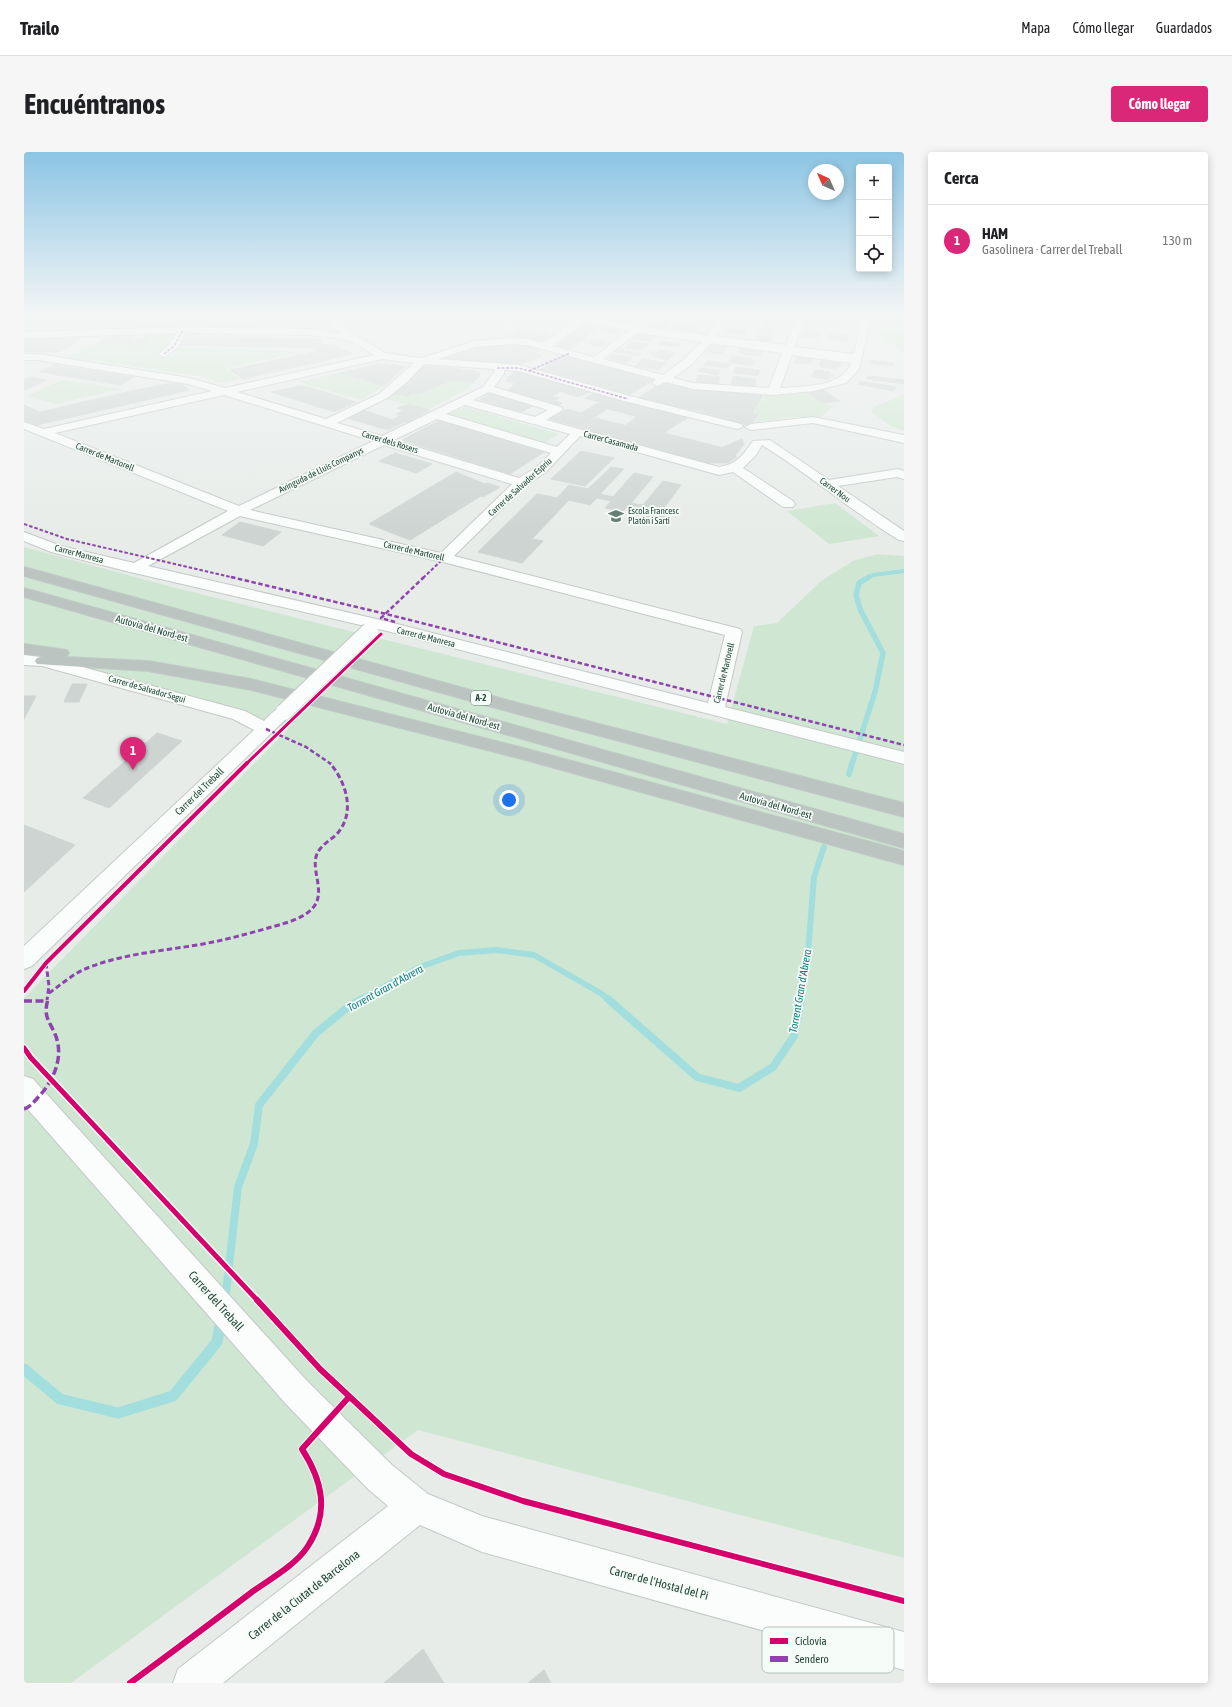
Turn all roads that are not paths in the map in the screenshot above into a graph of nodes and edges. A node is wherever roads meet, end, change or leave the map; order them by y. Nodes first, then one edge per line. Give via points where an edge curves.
1 (218, 388) edge
2 (238, 388) edge
3 (392, 388) edge
4 (485, 388) edge
5 (591, 388) edge
6 (647, 388) edge
7 (726, 388) edge
8 (774, 388) edge
9 (809, 388) edge
10 (227, 391) junction
11 (482, 391) junction
12 (773, 392) junction
13 (628, 399) junction
14 (464, 401) junction
15 (436, 415) junction
16 (536, 421) junction
17 (328, 423) junction
18 (24, 425) edge
19 (751, 427) junction
20 (43, 432) junction
21 (578, 432) junction
22 (739, 434) junction
23 (24, 437) edge
24 (904, 439) edge
25 (382, 440) junction
26 (761, 443) junction
27 (559, 451) junction
28 (735, 468) junction
29 (719, 471) junction
30 (901, 474) edge
31 (521, 483) junction
32 (757, 483) junction
33 (827, 484) junction
34 (788, 504) dead end
35 (239, 511) junction
36 (904, 527) edge
37 (890, 529) junction
38 (24, 536) edge
39 (904, 537) edge
40 (444, 558) junction
41 (24, 565) edge
42 (136, 569) junction
43 (24, 571) edge
44 (59, 581) junction
45 (24, 592) edge
46 (373, 627) junction
47 (24, 649) edge
48 (24, 660) edge
49 (43, 661) junction
50 (134, 664) junction
51 (715, 710) junction
52 (266, 729) junction
53 (904, 758) edge
54 (904, 810) edge
55 (904, 841) edge
56 (904, 858) edge
57 (24, 960) edge
58 (24, 1087) edge
59 (416, 1506) junction
60 (817, 1627) edge
61 (894, 1648) edge
62 (904, 1651) edge
63 (192, 1683) edge

1 - 10 street, Carrer dels Rosers
2 - 10 street
3 - 17 street via 383,396
4 - 11 street, Avinguda de Lluís Companys
5 - 13 street
6 - 13 street
7 - 12 street
8 - 12 street
9 - 12 street
10 - 17 street, Carrer dels Rosers
10 - 20 street
11 - 14 street, Avinguda de Lluís Companys
11 - 16 street via 557,409
13 - 22 street via 693,414
14 - 15 street, Avinguda de Lluís Companys
14 - 16 street, Carrer Casamada
15 - 25 street, Avinguda de Lluís Companys
15 - 27 street
16 - 21 street, Carrer Casamada
17 - 25 street, Carrer dels Rosers
18 - 20 street, Carrer de Martorell
19 - 22 street
19 - 24 street via 813,420
19 - 26 street via 767,436
20 - 23 street
20 - 35 street, Carrer de Martorell
21 - 27 street, Carrer de Salvador Espriu
21 - 29 street, Carrer Casamada
22 - 26 street
25 - 31 street, Carrer dels Rosers
25 - 35 street, Avinguda de Lluís Companys
26 - 28 street
26 - 33 street, Carrer Nou
27 - 31 street, Carrer de Salvador Espriu via 542,469
28 - 29 street, Carrer Casamada
28 - 32 street
29 - 32 street
30 - 33 street
31 - 40 street, Carrer de Salvador Espriu
32 - 34 street
33 - 37 street, Carrer Nou
35 - 40 street, Carrer de Martorell
35 - 42 street, Avinguda de Lluís Companys via 146,561
36 - 37 street
37 - 39 street, Carrer Nou
38 - 42 street, Carrer Manresa via 56,549
40 - 51 street, Carrer de Martorell via 734,632
41 - 44 highway
42 - 46 street, Carrer de Manresa
43 - 44 highway, Autovia del Nord-est / A-2
44 - 54 highway, Autovia del Nord-est / A-2 via 505,705
45 - 55 highway, Autovia del Nord-est / A-2
46 - 51 street, Carrer de Manresa
46 - 52 street, Carrer del Treball, bridge
47 - 50 highway
48 - 49 street, Carrer de Salvador Seguí
49 - 50 highway
49 - 52 street, Carrer de Salvador Seguí via 239,715
50 - 56 highway via 258,686 468,738
51 - 53 street, Carrer de Manresa
52 - 57 street, Carrer del Treball
58 - 59 street, Carrer del Treball via 297,1393 380,1477
59 - 60 street, Carrer de l'Hostal del Pi via 482,1534
59 - 63 street, Carrer de la Ciutat de Barcelona
61 - 62 street, Carrer de l'Hostal del Pi

